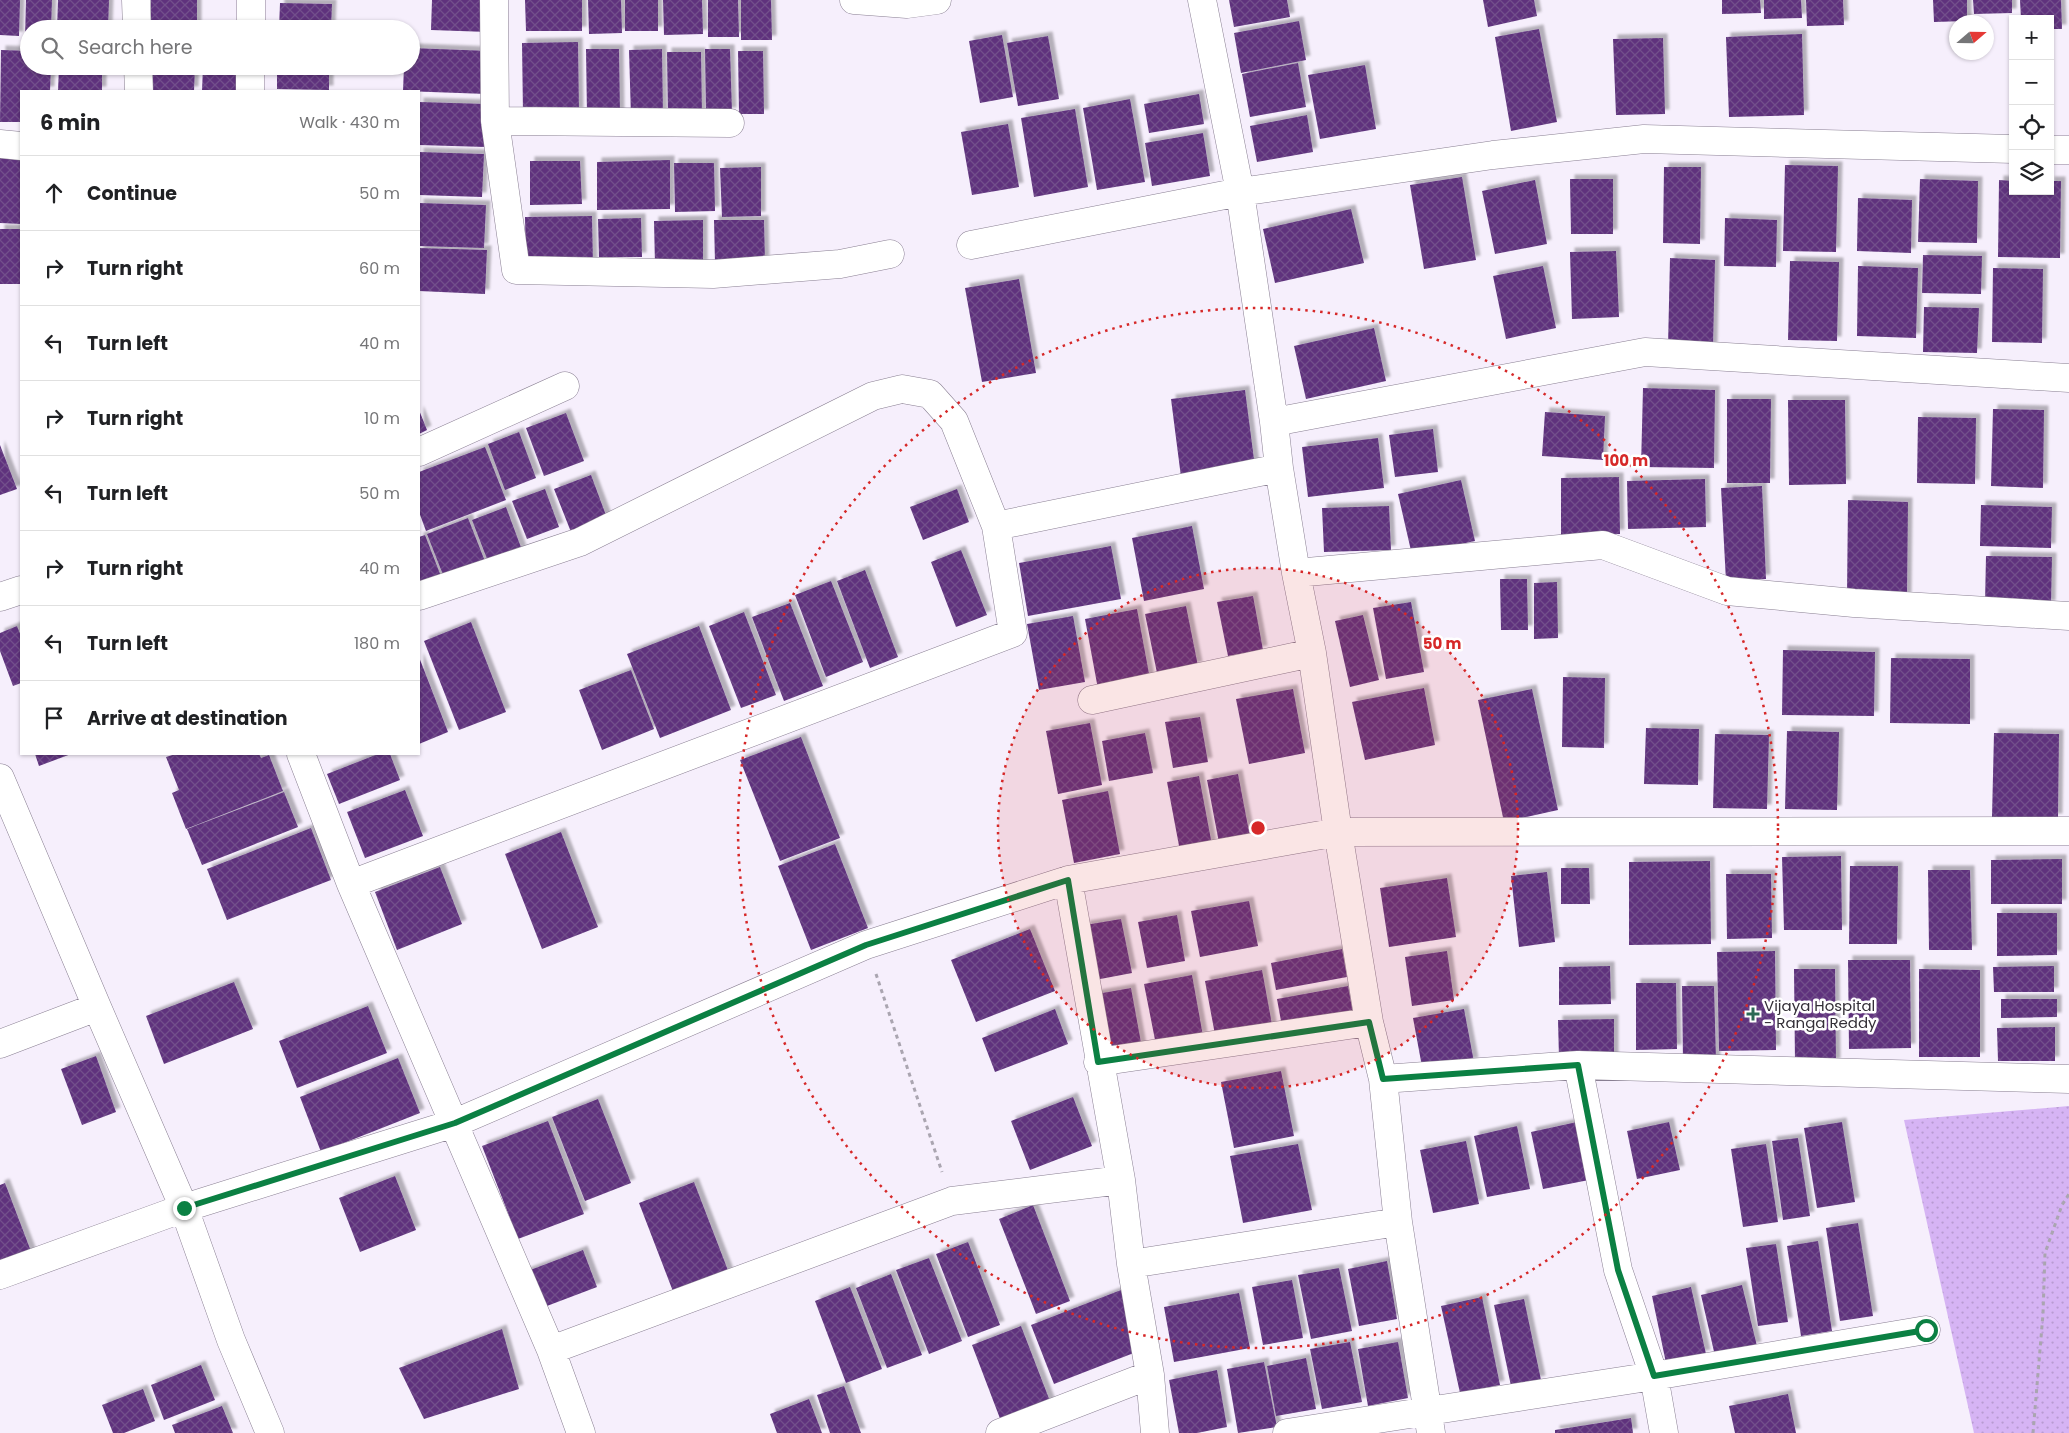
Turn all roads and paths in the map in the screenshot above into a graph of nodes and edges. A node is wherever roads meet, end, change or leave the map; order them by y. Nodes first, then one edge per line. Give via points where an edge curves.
1 (136, 0) edge
2 (251, 0) edge
3 (494, 0) edge
4 (854, 0) edge
5 (937, 0) edge
6 (1202, 0) edge
7 (137, 20) edge
8 (251, 20) edge
9 (138, 75) edge
10 (250, 75) edge
11 (139, 90) edge
12 (250, 90) edge
13 (495, 121) junction
14 (730, 123) dead end
15 (0, 144) edge
16 (20, 146) edge
17 (2009, 148) edge
18 (2054, 150) edge
19 (2069, 150) edge
20 (1240, 192) junction
21 (971, 245) dead end
22 (890, 254) dead end
23 (2069, 378) edge
24 (565, 386) dead end
25 (1274, 422) junction
26 (420, 452) edge
27 (1279, 468) junction
28 (996, 526) junction
29 (1296, 573) junction
30 (20, 590) edge
31 (420, 596) edge
32 (0, 597) edge
33 (2069, 616) edge
34 (1312, 653) junction
35 (1092, 700) dead end
36 (301, 755) edge
37 (0, 778) edge
38 (7, 814) edge
39 (2069, 831) edge
40 (1338, 832) junction
41 (1068, 880) junction
42 (351, 884) junction
43 (866, 945) junction
44 (97, 1007) junction
45 (1369, 1022) junction
46 (0, 1044) edge
47 (1098, 1062) junction
48 (1578, 1065) junction
49 (1383, 1079) junction
50 (2069, 1079) edge
51 (455, 1123) junction
52 (1120, 1180) junction
53 (2069, 1194) edge
54 (952, 1201) junction
55 (184, 1208) junction
56 (1398, 1222) junction
57 (1131, 1264) junction
58 (0, 1275) edge
59 (1926, 1330) dead end
60 (551, 1350) junction
61 (1150, 1375) junction
62 (1654, 1376) junction
63 (1430, 1422) edge
64 (270, 1433) edge
65 (581, 1433) edge
66 (1000, 1433) edge
67 (1155, 1433) edge
68 (1287, 1433) edge
69 (1664, 1433) edge
70 (2033, 1433) edge

1 - 7 street
2 - 8 street
3 - 13 street
4 - 5 street via 907,4
6 - 20 street
9 - 11 street
10 - 12 street
13 - 14 street
13 - 22 street via 516,270 713,274 840,264
15 - 16 street
17 - 20 street via 1644,139 1493,155
18 - 19 street
20 - 21 street
20 - 25 street
23 - 25 street via 1645,352
24 - 26 street
25 - 27 street
27 - 28 street
27 - 29 street
28 - 31 street via 954,421 930,394 902,389 873,396 580,542
28 - 42 street via 1013,633
29 - 33 street via 1603,545 1727,591 1854,603
29 - 34 street
30 - 32 street
34 - 35 street
34 - 40 street
36 - 42 street
37 - 38 street
38 - 44 street
39 - 40 street
40 - 41 street
40 - 45 street
41 - 43 street
41 - 47 street
42 - 51 street
43 - 51 street
43 - 54 path
44 - 46 street
44 - 55 street
45 - 47 street
45 - 49 street
47 - 52 street
48 - 49 street
48 - 50 street
48 - 62 street via 1618,1270
49 - 56 street
51 - 55 street
51 - 60 street
52 - 54 street
52 - 57 street
53 - 70 path via 2045,1253
54 - 60 street
55 - 58 street
55 - 64 street via 231,1340
56 - 57 street
56 - 63 street
57 - 61 street
59 - 62 street
60 - 65 street
61 - 66 street
61 - 67 street
62 - 63 street
62 - 69 street
63 - 68 street

